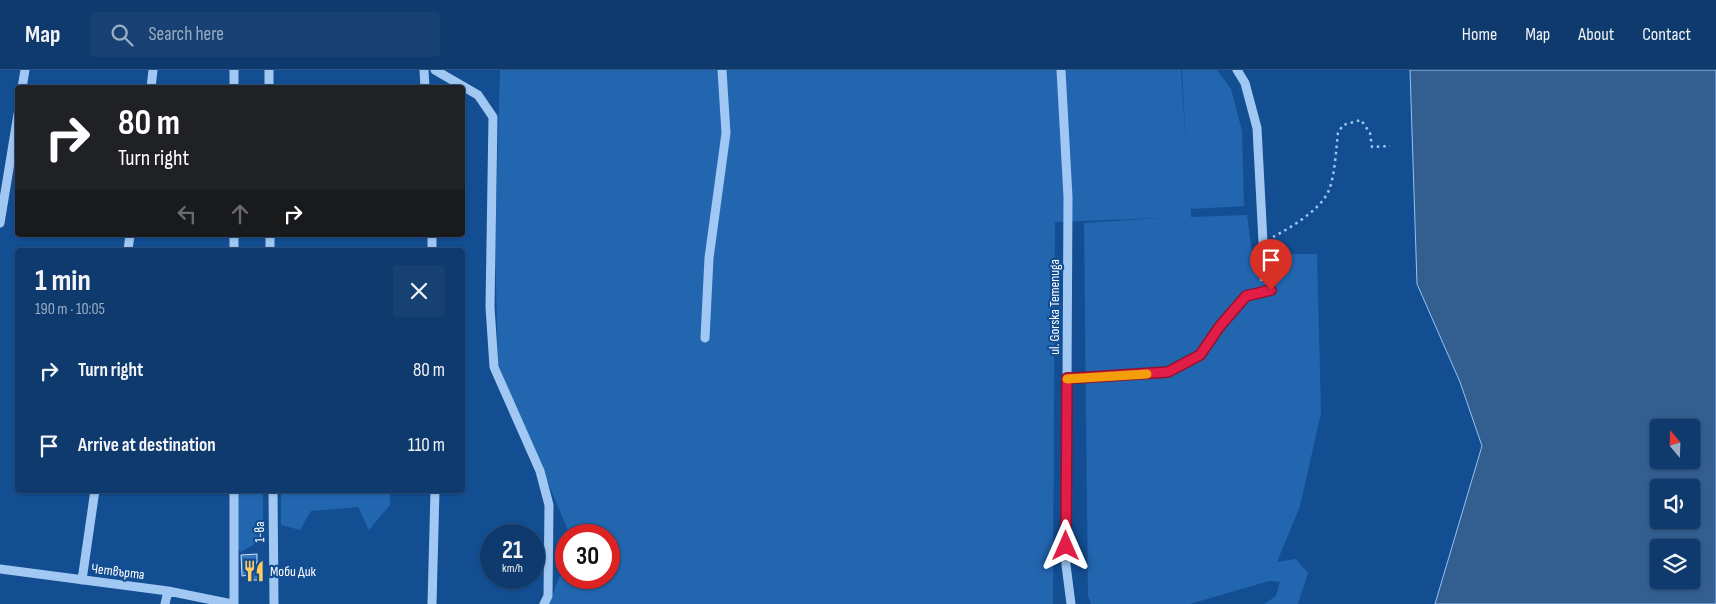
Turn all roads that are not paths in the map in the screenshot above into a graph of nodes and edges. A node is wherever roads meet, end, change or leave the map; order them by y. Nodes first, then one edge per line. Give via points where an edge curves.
1 (25, 70) edge
2 (153, 70) edge
3 (234, 70) edge
4 (269, 70) edge
5 (424, 70) edge
6 (435, 70) edge
7 (722, 70) edge
8 (1062, 70) edge
9 (1237, 70) edge
10 (22, 85) edge
11 (151, 85) edge
12 (234, 85) edge
13 (270, 85) edge
14 (425, 85) edge
15 (461, 85) edge
16 (465, 87) edge
17 (15, 132) edge
18 (0, 223) edge
19 (1263, 242) road end
20 (1271, 290) dead end
21 (705, 338) dead end
22 (1067, 378) junction
23 (95, 493) edge
24 (234, 493) edge
25 (272, 493) edge
26 (435, 493) edge
27 (0, 569) edge
28 (82, 580) junction
29 (168, 591) junction
30 (165, 604) edge
31 (233, 604) edge
32 (274, 604) edge
33 (432, 604) edge
34 (544, 604) edge
35 (1071, 604) edge

1 - 10 street
2 - 11 street
3 - 12 street
4 - 13 street
5 - 14 street
6 - 15 street
7 - 21 street via 726,133 709,258
8 - 22 street, ul. Gorska Temenuga via 1068,197
9 - 19 street via 1245,83 1257,128
16 - 34 street via 478,95 493,117 490,307 494,367 540,471 549,505 548,596
17 - 18 street
20 - 22 street via 1246,296 1200,355 1168,372
22 - 35 street, ul. Gorska Temenuga via 1066,565
23 - 28 street
24 - 31 street
25 - 32 street, 1-ва
26 - 33 street
27 - 28 street, Четвърта
28 - 29 street, Четвърта
29 - 30 street
29 - 31 street, Четвърта

